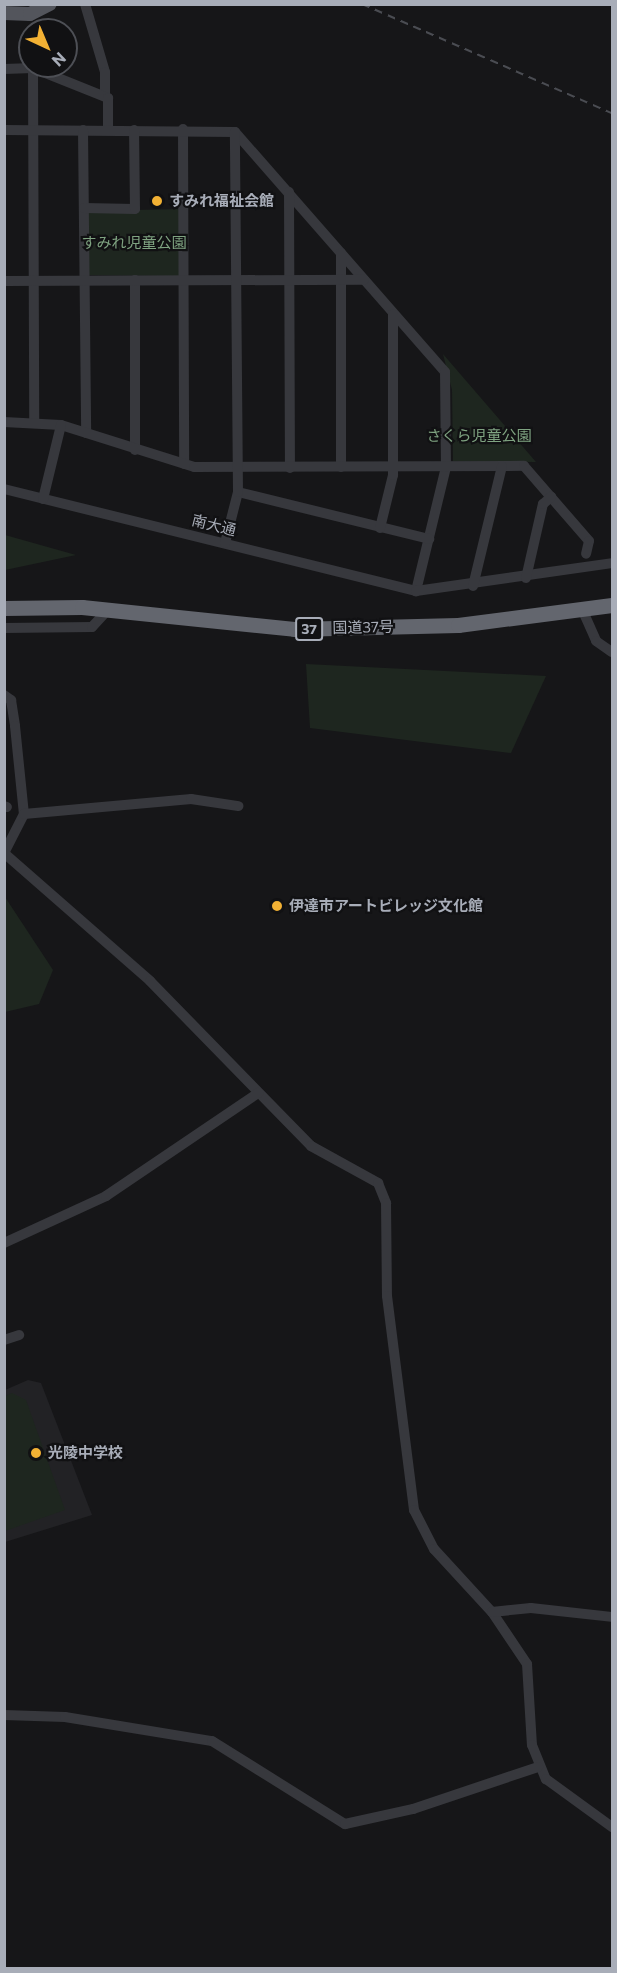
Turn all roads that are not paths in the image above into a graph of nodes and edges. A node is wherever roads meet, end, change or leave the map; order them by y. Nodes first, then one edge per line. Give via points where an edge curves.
1 (85, 4) edge
2 (46, 5) edge
3 (4, 13) edge
4 (33, 78) edge
5 (59, 78) edge
6 (105, 96) junction
7 (183, 129) junction
8 (4, 130) edge
9 (33, 130) junction
10 (83, 130) junction
11 (108, 130) junction
12 (134, 130) junction
13 (235, 132) junction
14 (289, 192) junction
15 (84, 208) junction
16 (341, 253) junction
17 (288, 278) junction
18 (236, 279) junction
19 (340, 279) junction
20 (34, 280) junction
21 (84, 280) junction
22 (135, 280) junction
23 (183, 280) junction
24 (364, 280) junction
25 (4, 281) edge
26 (393, 314) junction
27 (4, 422) edge
28 (34, 422) junction
29 (61, 425) junction
30 (86, 433) junction
31 (135, 450) junction
32 (184, 464) junction
33 (502, 466) junction
34 (237, 467) junction
35 (341, 467) junction
36 (393, 467) junction
37 (446, 467) junction
38 (290, 468) junction
39 (4, 489) edge
40 (238, 492) junction
41 (551, 497) junction
42 (42, 499) junction
43 (380, 528) junction
44 (429, 539) junction
45 (225, 543) junction
46 (586, 554) dead end
47 (612, 563) edge
48 (526, 578) junction
49 (473, 586) junction
50 (416, 591) junction
51 (612, 605) edge
52 (4, 608) edge
53 (582, 609) junction
54 (108, 610) junction
55 (4, 628) edge
56 (612, 652) edge
57 (4, 695) edge
58 (238, 806) dead end
59 (24, 814) junction
60 (4, 853) edge
61 (258, 1093) junction
62 (4, 1242) edge
63 (19, 1335) dead end
64 (4, 1340) edge
65 (492, 1612) junction
66 (612, 1617) edge
67 (4, 1714) edge
68 (538, 1767) junction
69 (612, 1827) edge

1 - 6 street via 105,72
2 - 3 main road via 30,14
4 - 9 street
5 - 6 street
6 - 11 street
7 - 12 street
7 - 13 street
7 - 23 street
8 - 9 street
9 - 10 street
9 - 20 street
10 - 11 street
10 - 15 street
11 - 12 street
12 - 15 street via 135,209
13 - 14 street
13 - 18 street
14 - 16 street
14 - 17 street
15 - 21 street
16 - 19 street
16 - 24 street
17 - 18 street
17 - 19 street
17 - 38 street
18 - 23 street
18 - 34 street
19 - 24 street
19 - 35 street
20 - 21 street
20 - 25 street
20 - 28 street
21 - 22 street
21 - 30 street
22 - 23 street
22 - 31 street
23 - 32 street
24 - 26 street
26 - 36 street
26 - 37 street via 445,372
27 - 28 street
28 - 29 street
29 - 30 street
29 - 42 street
30 - 31 street
31 - 32 street
32 - 34 street
33 - 37 street
33 - 41 street via 524,466
33 - 49 street
34 - 38 street
34 - 40 street
35 - 36 street
35 - 38 street
36 - 37 street
36 - 43 street
37 - 44 street
39 - 42 street, 南大通
40 - 43 street
40 - 45 street
41 - 46 street via 589,541
41 - 48 street via 543,504
42 - 45 street, 南大通
43 - 44 street
44 - 50 street
45 - 50 street, 南大通
47 - 48 street, 南大通
48 - 49 street, 南大通
49 - 50 street, 南大通
51 - 53 highway, 国道37号 / 37
52 - 54 highway, 国道37号 / 37
53 - 54 highway, 国道37号 / 37 via 458,625 294,629
53 - 56 street via 596,641
54 - 55 street via 92,627
57 - 59 street via 11,700
58 - 59 street via 191,799
59 - 60 street
60 - 61 street via 150,981
61 - 62 street via 106,1196
61 - 65 street via 311,1146 370,1176 383,1193 387,1296 414,1510 434,1549
63 - 64 street
65 - 66 street via 531,1608
65 - 68 street via 527,1664
67 - 68 street via 97,1722 212,1741 345,1824 413,1809
68 - 69 street via 557,1789

